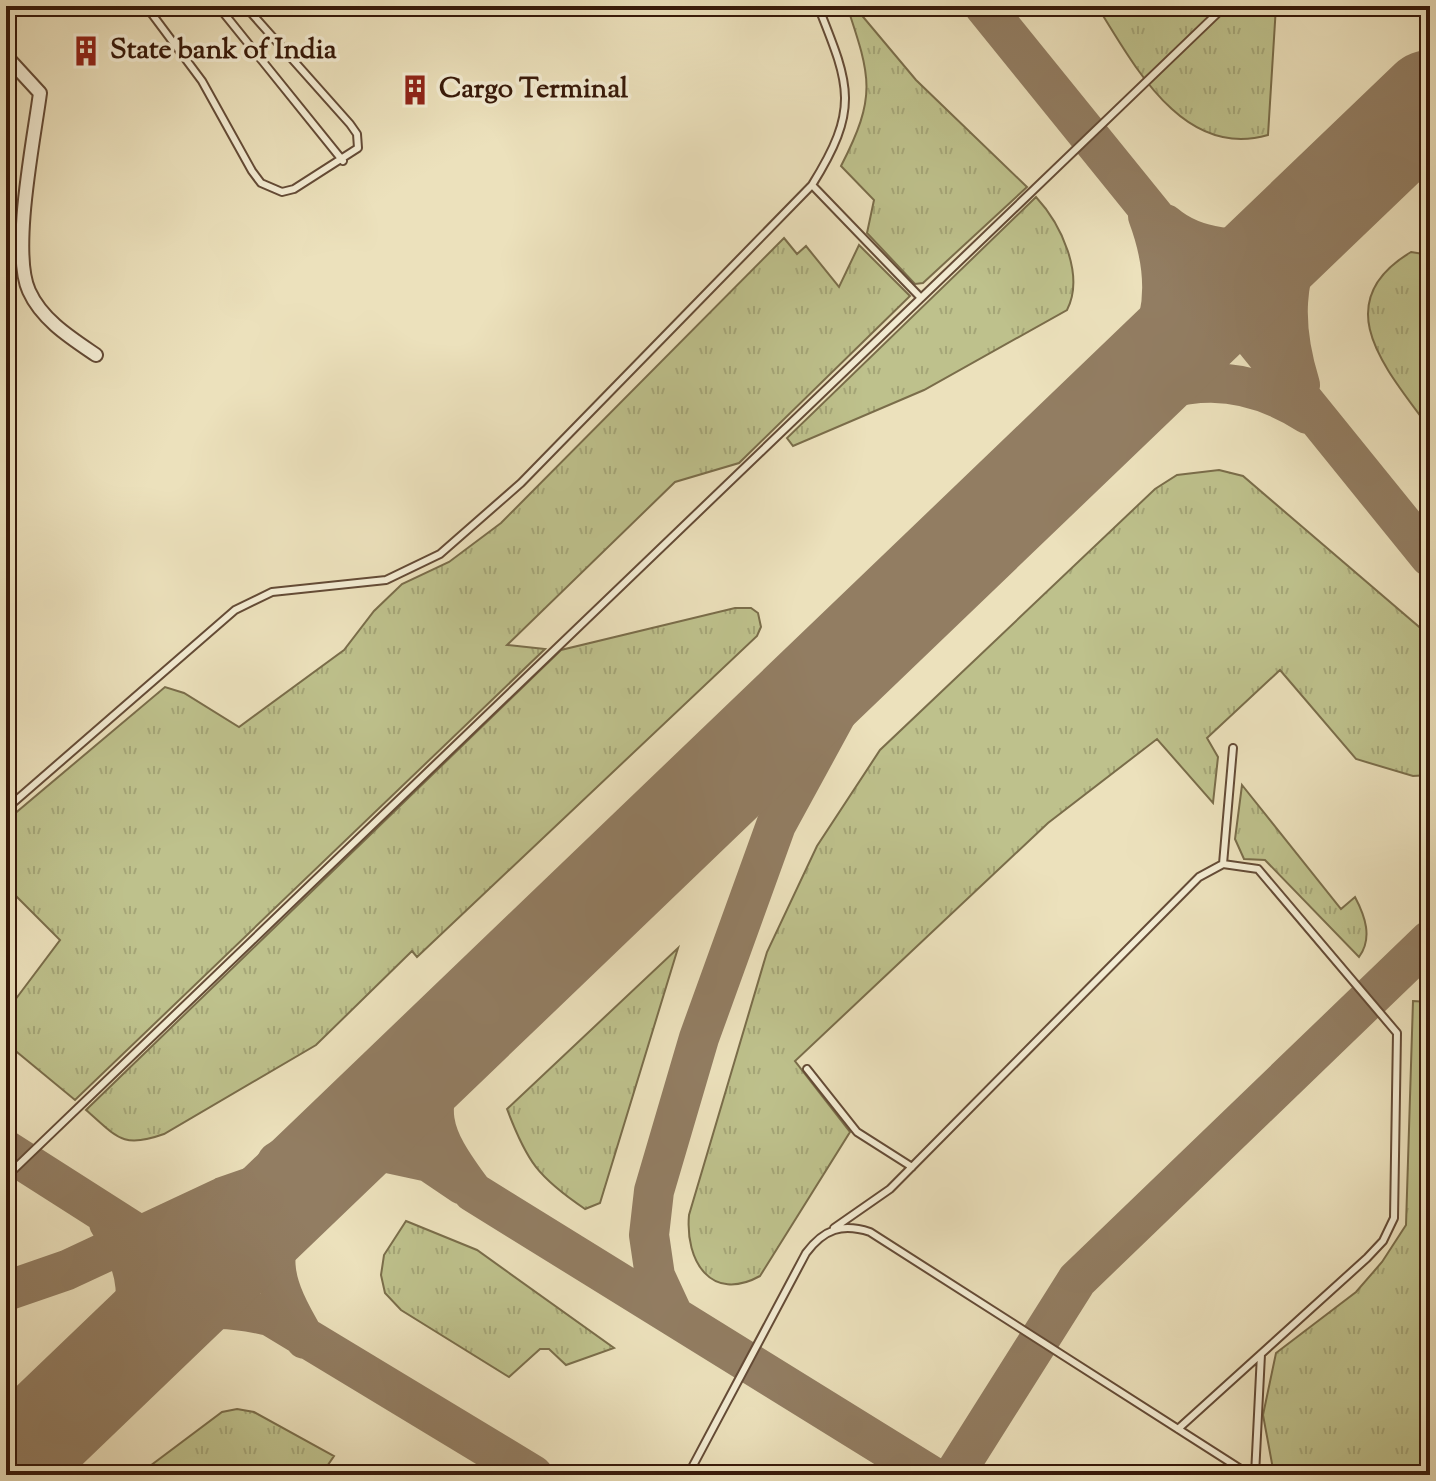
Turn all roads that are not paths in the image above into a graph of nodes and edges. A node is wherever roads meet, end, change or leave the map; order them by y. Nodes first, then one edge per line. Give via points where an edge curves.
1 (146, 6) edge
2 (218, 6) edge
3 (245, 6) edge
4 (818, 6) edge
5 (1225, 6) edge
6 (6, 56) edge
7 (343, 161) junction
8 (812, 185) junction
9 (921, 298) junction
10 (96, 355) dead end
11 (1233, 748) dead end
12 (6, 809) edge
13 (1223, 864) junction
14 (807, 1069) dead end
15 (912, 1167) junction
16 (6, 1177) edge
17 (834, 1228) junction
18 (1261, 1354) junction
19 (1178, 1429) junction
20 (688, 1475) edge
21 (1253, 1475) edge

1 - 7 lane via 196,71 261,183 282,192
2 - 7 lane
3 - 7 lane via 357,134 358,148
4 - 8 lane via 845,72 848,95 842,126
5 - 9 lane
6 - 10 street via 40,93 22,235 28,290 57,328
8 - 9 lane
8 - 12 lane via 521,483 440,554 386,580 272,592 250,601
9 - 16 lane
11 - 13 lane
13 - 15 lane via 1199,877
13 - 18 lane via 1258,869 1397,1033 1394,1218 1367,1258
14 - 15 lane via 857,1132
15 - 17 lane
17 - 19 lane via 870,1232
17 - 20 lane via 806,1253
18 - 19 lane
18 - 21 lane
19 - 21 lane

